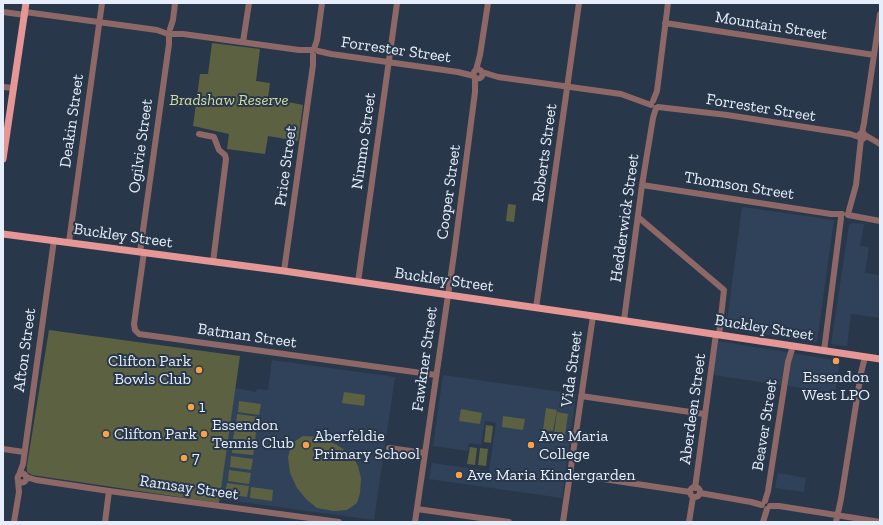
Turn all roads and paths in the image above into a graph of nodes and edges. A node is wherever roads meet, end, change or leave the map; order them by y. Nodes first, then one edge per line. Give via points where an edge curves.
1 (26, 3) edge
2 (102, 3) edge
3 (175, 3) edge
4 (248, 3) edge
5 (322, 3) edge
6 (397, 3) edge
7 (488, 3) edge
8 (579, 3) edge
9 (668, 3) edge
10 (3, 12) edge
11 (25, 13) junction
12 (880, 18) edge
13 (99, 22) junction
14 (665, 23) junction
15 (171, 32) junction
16 (243, 42) junction
17 (315, 52) junction
18 (874, 55) junction
19 (389, 62) junction
20 (478, 74) junction
21 (3, 87) edge
22 (567, 87) junction
23 (14, 88) junction
24 (655, 104) junction
25 (199, 134) dead end
26 (862, 136) junction
27 (880, 144) edge
28 (3, 159) edge
29 (642, 184) junction
30 (845, 216) junction
31 (638, 217) junction
32 (880, 221) edge
33 (3, 235) edge
34 (54, 240) junction
35 (69, 242) junction
36 (142, 252) junction
37 (213, 262) junction
38 (284, 271) junction
39 (358, 282) junction
40 (447, 295) junction
41 (536, 308) junction
42 (593, 316) junction
43 (624, 320) junction
44 (718, 335) junction
45 (790, 346) junction
46 (824, 351) junction
47 (863, 357) junction
48 (880, 359) edge
49 (436, 375) junction
50 (581, 396) junction
51 (704, 414) junction
52 (389, 448) dead end
53 (3, 449) edge
54 (24, 452) junction
55 (425, 453) junction
56 (570, 474) junction
57 (23, 479) junction
58 (109, 491) junction
59 (693, 492) junction
60 (766, 504) junction
61 (417, 509) junction
62 (838, 519) edge
63 (478, 520) edge
64 (763, 520) edge
65 (14, 522) edge
66 (105, 522) edge
67 (339, 522) edge
68 (415, 522) edge
69 (509, 522) edge
70 (563, 522) edge
71 (689, 522) edge
72 (880, 522) edge

1 - 11 main road
2 - 13 street, Deakin Street
3 - 15 street, Ogilvie Street
4 - 16 street
5 - 17 street, Price Street
6 - 19 street, Nimmo Street
7 - 20 street, Cooper Street
8 - 22 street, Roberts Street
9 - 14 street, Hedderwick Street
10 - 11 street, Forrester Street
11 - 13 street, Forrester Street
11 - 23 main road
12 - 18 street
13 - 15 street, Forrester Street
13 - 35 street, Deakin Street
14 - 18 street, Mountain Street
14 - 24 street, Hedderwick Street
15 - 16 street, Forrester Street
15 - 36 street, Ogilvie Street
16 - 17 street, Forrester Street
17 - 19 street, Forrester Street
17 - 38 street, Price Street
18 - 26 street
19 - 20 street, Forrester Street
19 - 39 street, Nimmo Street
20 - 22 street, Forrester Street
20 - 40 street, Cooper Street
21 - 23 street
22 - 24 street, Forrester Street via 621,94
22 - 41 street, Roberts Street
23 - 28 main road
24 - 26 street, Forrester Street
24 - 29 street, Hedderwick Street
25 - 37 street via 214,137 226,159
26 - 27 street, Forrester Street
26 - 30 street via 856,185
29 - 30 street, Thomson Street
29 - 31 street, Hedderwick Street
30 - 32 street, Thomson Street
30 - 46 street via 841,228
31 - 43 street, Hedderwick Street
31 - 44 street, Aberdeen Street via 724,290
33 - 34 main road, Buckley Street
34 - 35 main road, Buckley Street
34 - 54 street, Afton Street
35 - 36 main road, Buckley Street
36 - 37 main road, Buckley Street
36 - 49 street, Batman Street via 134,324 139,334
37 - 38 main road, Buckley Street
38 - 39 main road, Buckley Street
39 - 40 main road, Buckley Street
40 - 41 main road, Buckley Street
40 - 49 street, Fawkner Street
41 - 42 main road, Buckley Street
42 - 43 main road, Buckley Street
42 - 50 street, Vida Street
43 - 44 main road, Buckley Street
44 - 45 main road, Buckley Street
44 - 51 street, Aberdeen Street
45 - 46 main road, Buckley Street
45 - 60 street, Beaver Street
46 - 47 main road, Buckley Street
47 - 48 main road, Buckley Street
47 - 62 street
49 - 55 street, Fawkner Street
50 - 51 street
50 - 56 street, Vida Street
51 - 59 street, Aberdeen Street
52 - 55 street
53 - 54 street
54 - 57 street, Afton Street
55 - 61 street, Fawkner Street
56 - 59 street
56 - 70 street, Vida Street
57 - 58 street, Ramsay Street
57 - 65 street, Afton Street
58 - 66 street
58 - 67 street, Ramsay Street
59 - 60 street via 699,489 700,493
59 - 71 street, Aberdeen Street
60 - 62 street
60 - 64 street, Beaver Street
61 - 63 street
61 - 68 street, Fawkner Street
62 - 72 street
63 - 69 street

